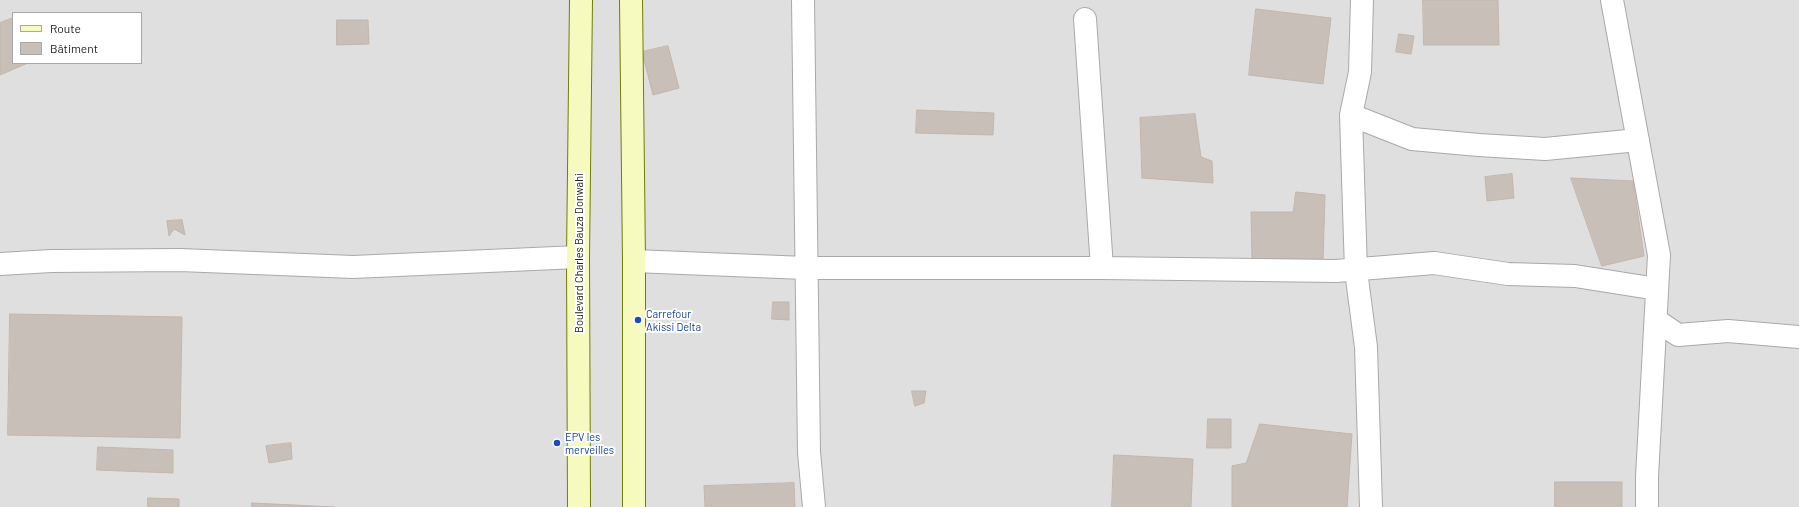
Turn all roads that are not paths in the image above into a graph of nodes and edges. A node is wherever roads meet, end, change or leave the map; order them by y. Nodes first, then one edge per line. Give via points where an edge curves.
1 (581, 0) edge
2 (631, 0) edge
3 (803, 0) edge
4 (1362, 0) edge
5 (1612, 0) edge
6 (1085, 19) dead end
7 (1351, 115) junction
8 (1638, 140) junction
9 (578, 257) junction
10 (634, 261) junction
11 (0, 264) edge
12 (805, 268) junction
13 (1102, 268) junction
14 (1356, 271) junction
15 (1657, 289) junction
16 (1656, 320) junction
17 (1799, 337) edge
18 (579, 507) edge
19 (634, 507) edge
20 (814, 507) edge
21 (1371, 507) edge
22 (1647, 507) edge

1 - 9 main road, Boulevard Charles Bauza Donwahi
2 - 10 main road
3 - 12 street
4 - 7 street via 1360,72
5 - 8 street
6 - 13 street
7 - 8 street via 1412,139 1479,145 1545,149
7 - 14 street
8 - 15 street via 1659,255
9 - 11 street via 353,267 180,260
9 - 18 main road, Boulevard Charles Bauza Donwahi
10 - 12 street
10 - 19 main road
12 - 13 street
12 - 20 street via 809,452
13 - 14 street
14 - 15 street via 1434,263 1508,274 1576,276
14 - 21 street via 1366,347
15 - 16 street
16 - 17 street via 1678,334 1728,331
16 - 22 street

